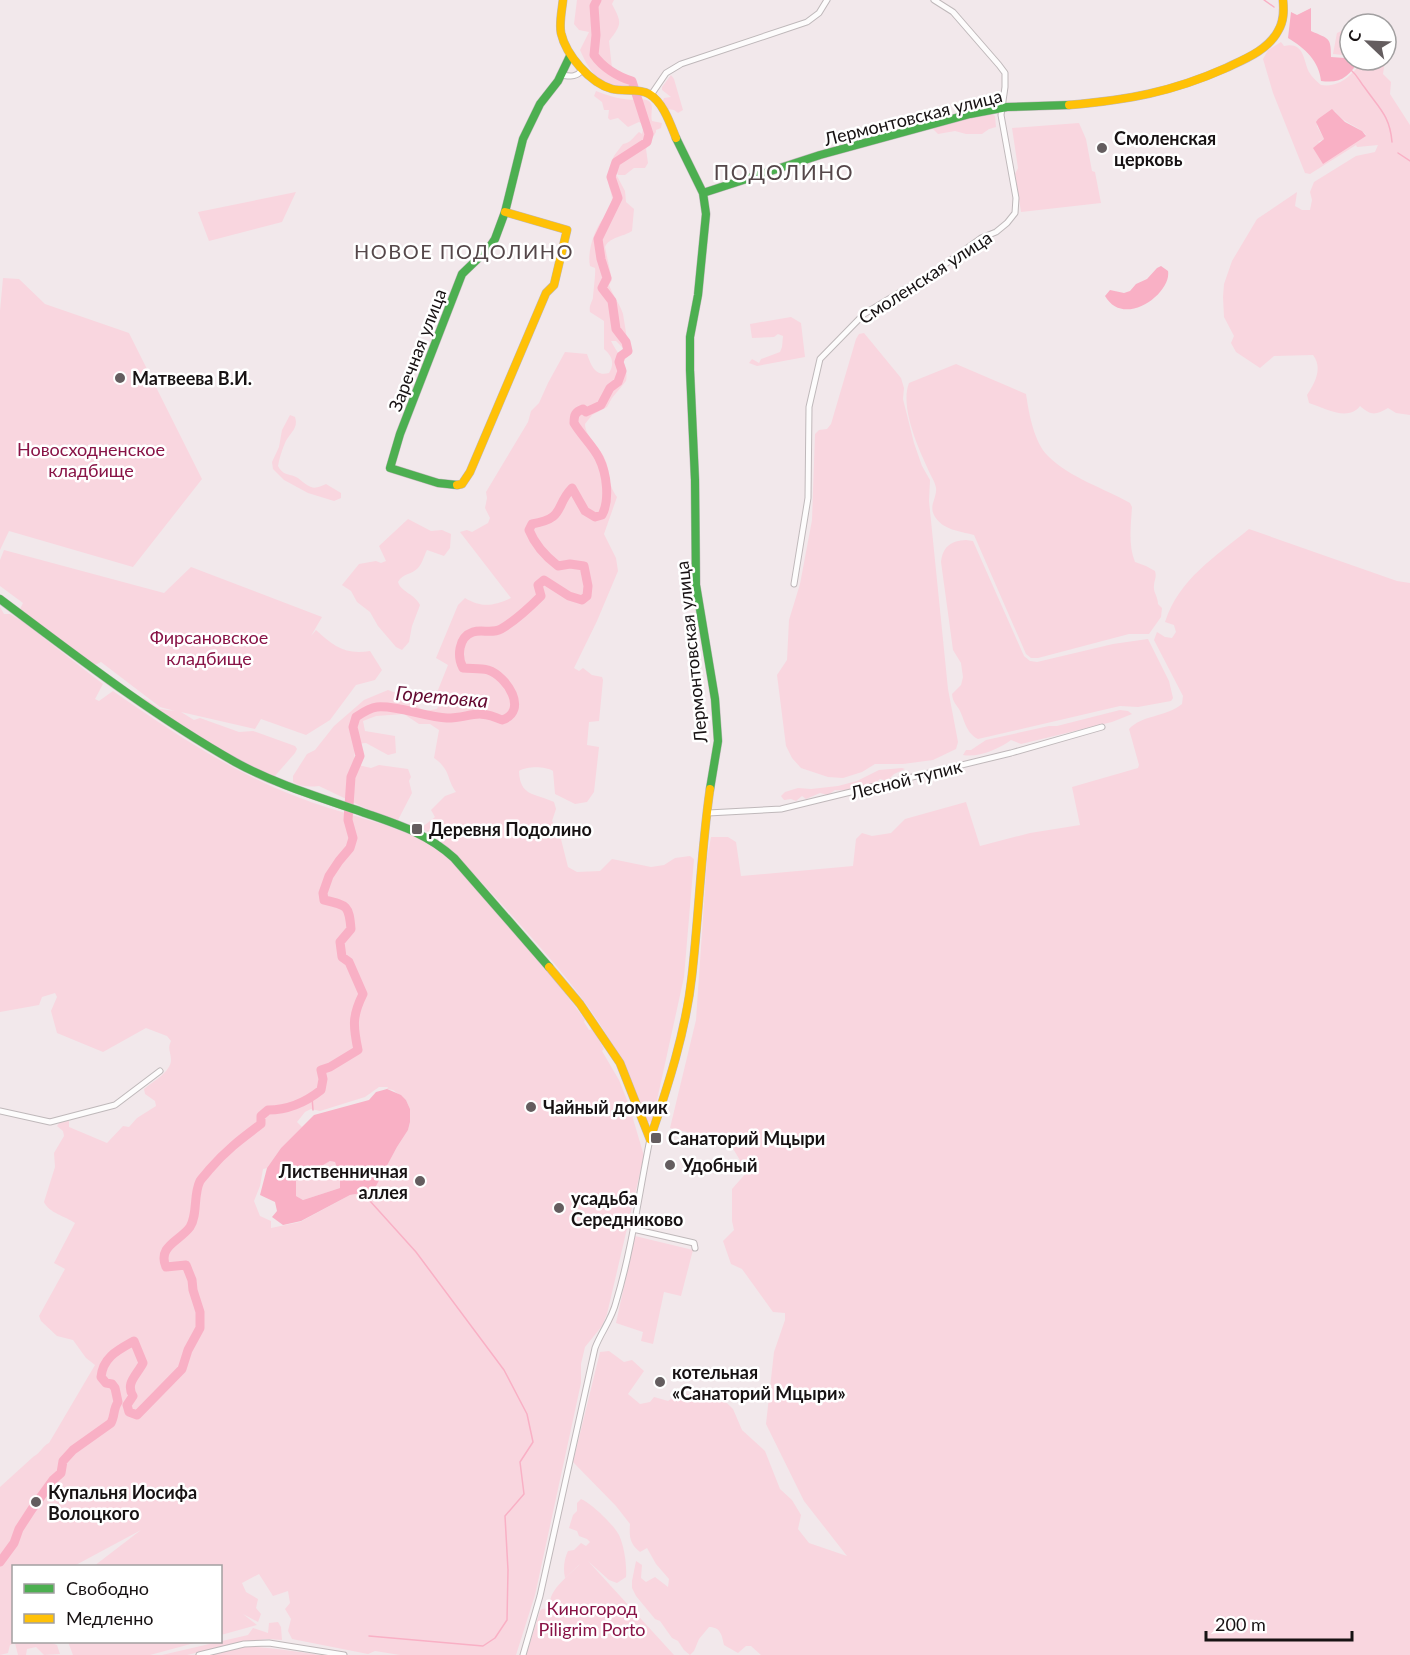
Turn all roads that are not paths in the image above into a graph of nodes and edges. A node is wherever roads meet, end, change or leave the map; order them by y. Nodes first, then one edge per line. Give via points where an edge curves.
1 (562, 0) edge
2 (828, 0) edge
3 (934, 0) edge
4 (1283, 0) edge
5 (570, 56) junction
6 (582, 70) junction
7 (560, 75) junction
8 (651, 96) junction
9 (1000, 108) junction
10 (703, 193) junction
11 (505, 212) junction
12 (794, 584) dead end
13 (0, 599) edge
14 (1102, 727) dead end
15 (708, 813) junction
16 (160, 1071) dead end
17 (0, 1111) edge
18 (650, 1139) junction
19 (633, 1229) junction
20 (695, 1248) dead end
21 (199, 1655) edge
22 (344, 1655) edge
23 (522, 1655) edge

1 - 5 street via 560,30
2 - 8 street via 807,22 673,68
3 - 9 street, Смоленская улица via 953,12 1003,69 1005,87
4 - 9 street, Лермонтовская улица via 1279,32 1260,52 1206,77 1162,92
5 - 6 street
5 - 7 street, Заречная улица
6 - 7 street via 573,77
6 - 8 street via 603,87
7 - 11 street, Заречная улица via 523,139
8 - 10 street, Лермонтовская улица via 669,120
9 - 10 street, Лермонтовская улица via 761,172
9 - 12 street, Смоленская улица via 1017,207 1012,218 864,314 820,359 808,406 808,498
10 - 15 street, Лермонтовская улица via 705,246 689,346 696,585 718,732
11 - 11 street, Заречная улица via 489,248 462,274 390,468 455,486 463,483 470,472 546,293 554,285 567,230
13 - 18 street via 122,690 209,747 285,785 416,831 439,844 512,922 580,1004 614,1052
14 - 15 street, Лесной тупик via 782,809
15 - 18 street, Лермонтовская улица via 687,1007
16 - 17 street via 115,1105 51,1122
18 - 19 street
19 - 20 street via 694,1243
19 - 23 street via 616,1302 595,1348 540,1596
21 - 22 street via 244,1644 269,1643

